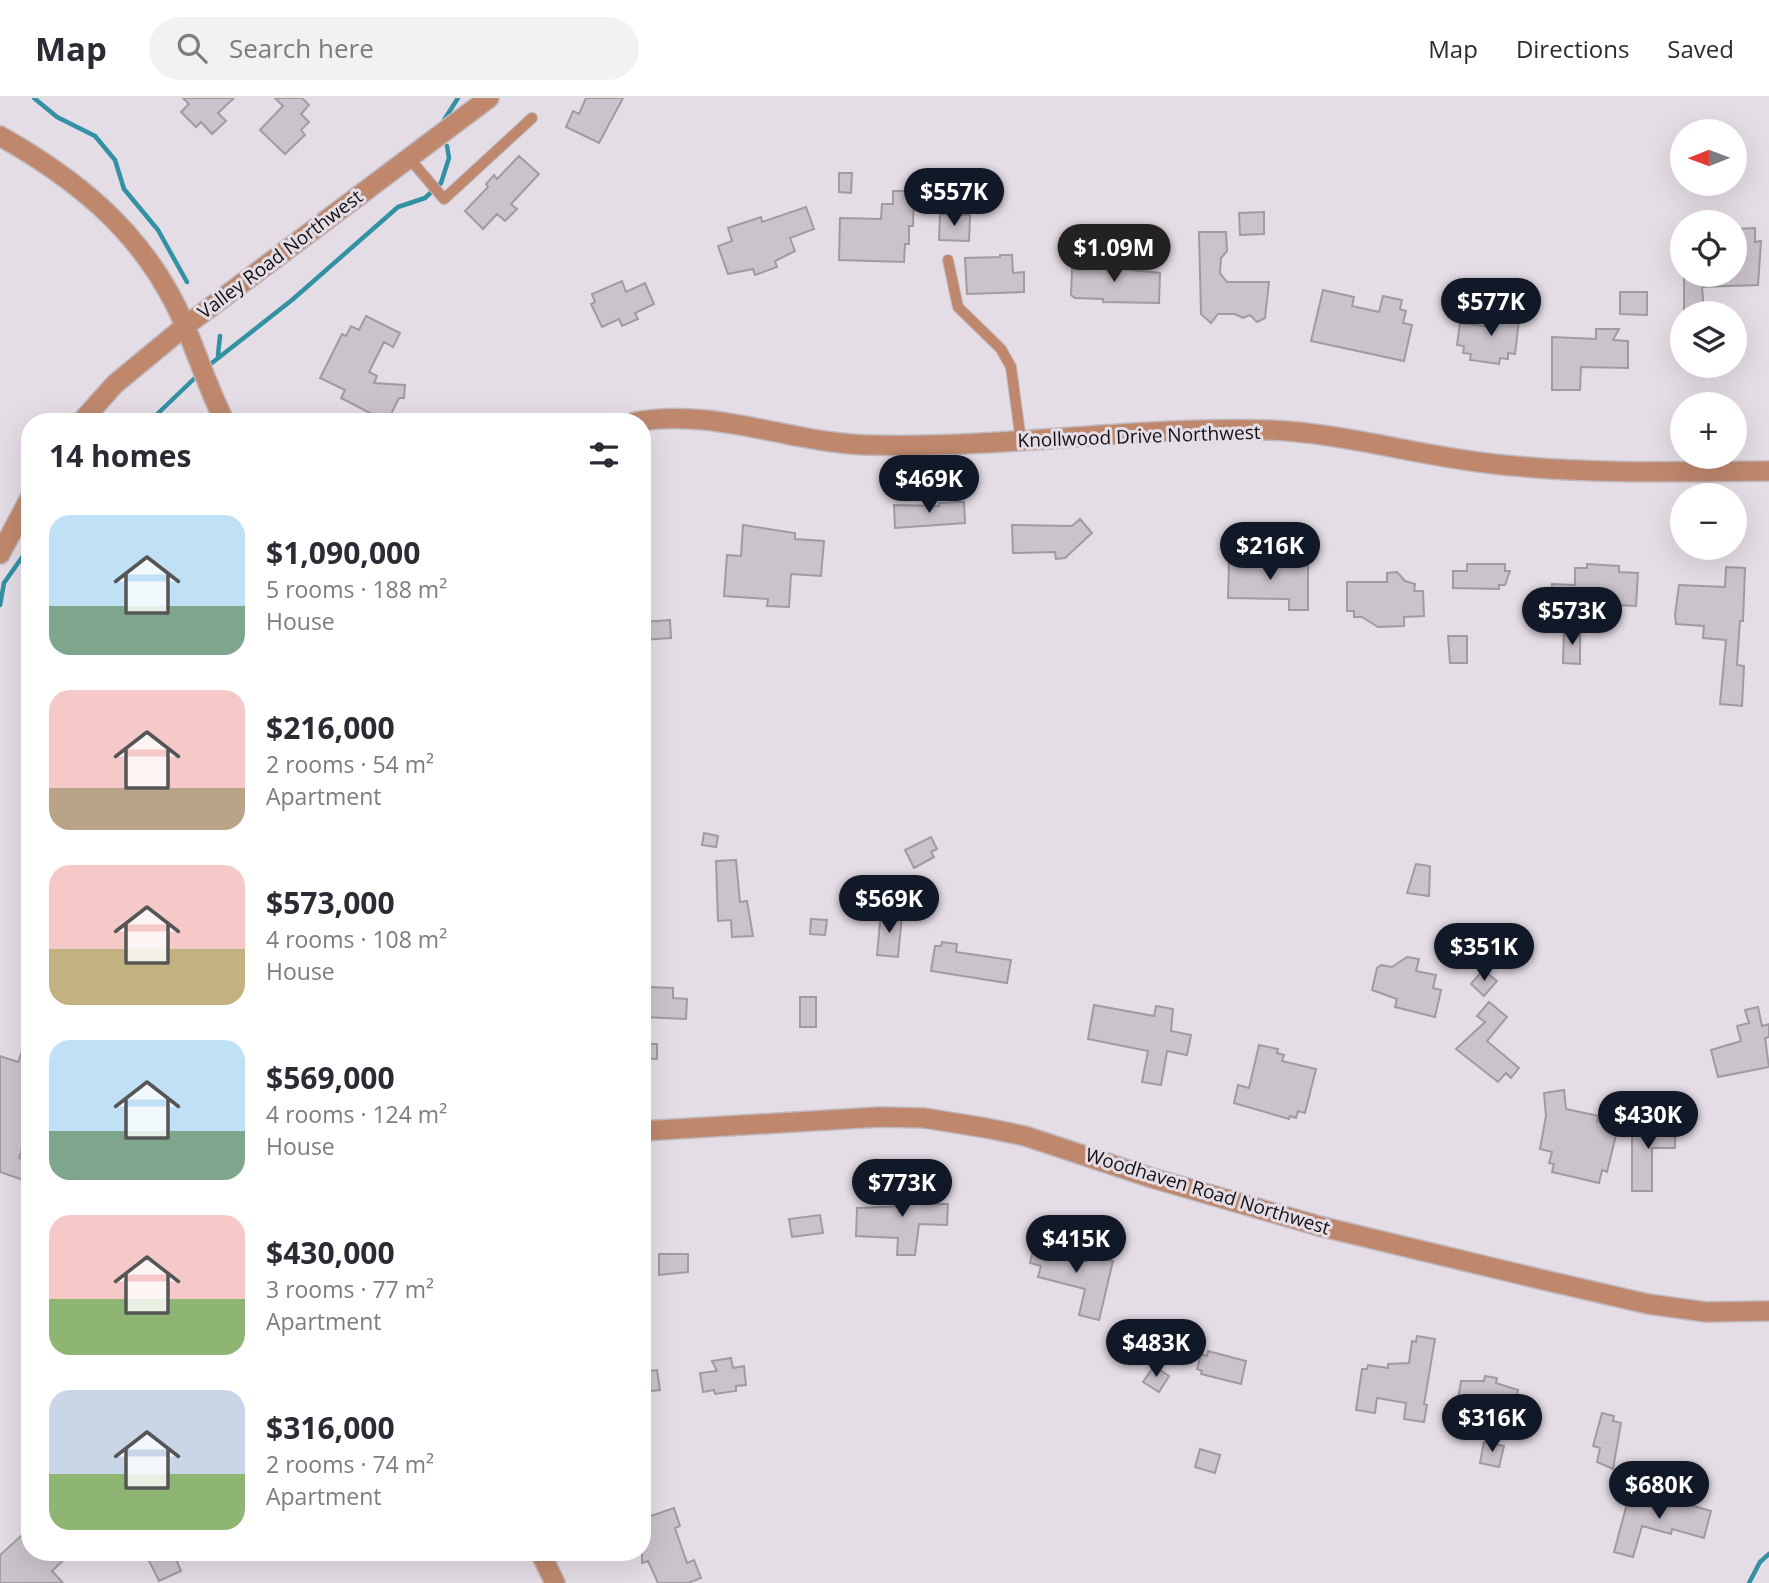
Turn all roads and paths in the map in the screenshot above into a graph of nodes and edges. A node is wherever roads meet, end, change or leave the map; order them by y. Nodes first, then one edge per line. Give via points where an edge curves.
1 (489, 98) edge
2 (532, 118) dead end
3 (0, 136) edge
4 (409, 158) junction
5 (948, 260) dead end
6 (184, 327) junction
7 (89, 413) edge
8 (220, 413) edge
9 (651, 420) edge
10 (1021, 441) junction
11 (1769, 471) edge
12 (21, 515) edge
13 (0, 554) edge
14 (651, 1130) edge
15 (1769, 1311) edge
16 (544, 1561) edge
17 (555, 1583) edge

1 - 4 street, Valley Road Northwest
2 - 4 lane via 444,199
3 - 6 street via 49,163 115,218 140,249
4 - 6 street, Valley Road Northwest
5 - 10 lane via 958,307 1001,349 1010,367
6 - 7 street, Valley Road Northwest via 115,384
6 - 8 street
9 - 10 street, Knollwood Drive Northwest via 713,421 800,439 864,445
10 - 11 street, Knollwood Drive Northwest via 1271,430 1493,464 1568,470
12 - 13 street
14 - 15 street, Woodhaven Road Northwest via 878,1116 986,1128 1319,1226 1531,1277 1648,1304 1706,1312
16 - 17 street

